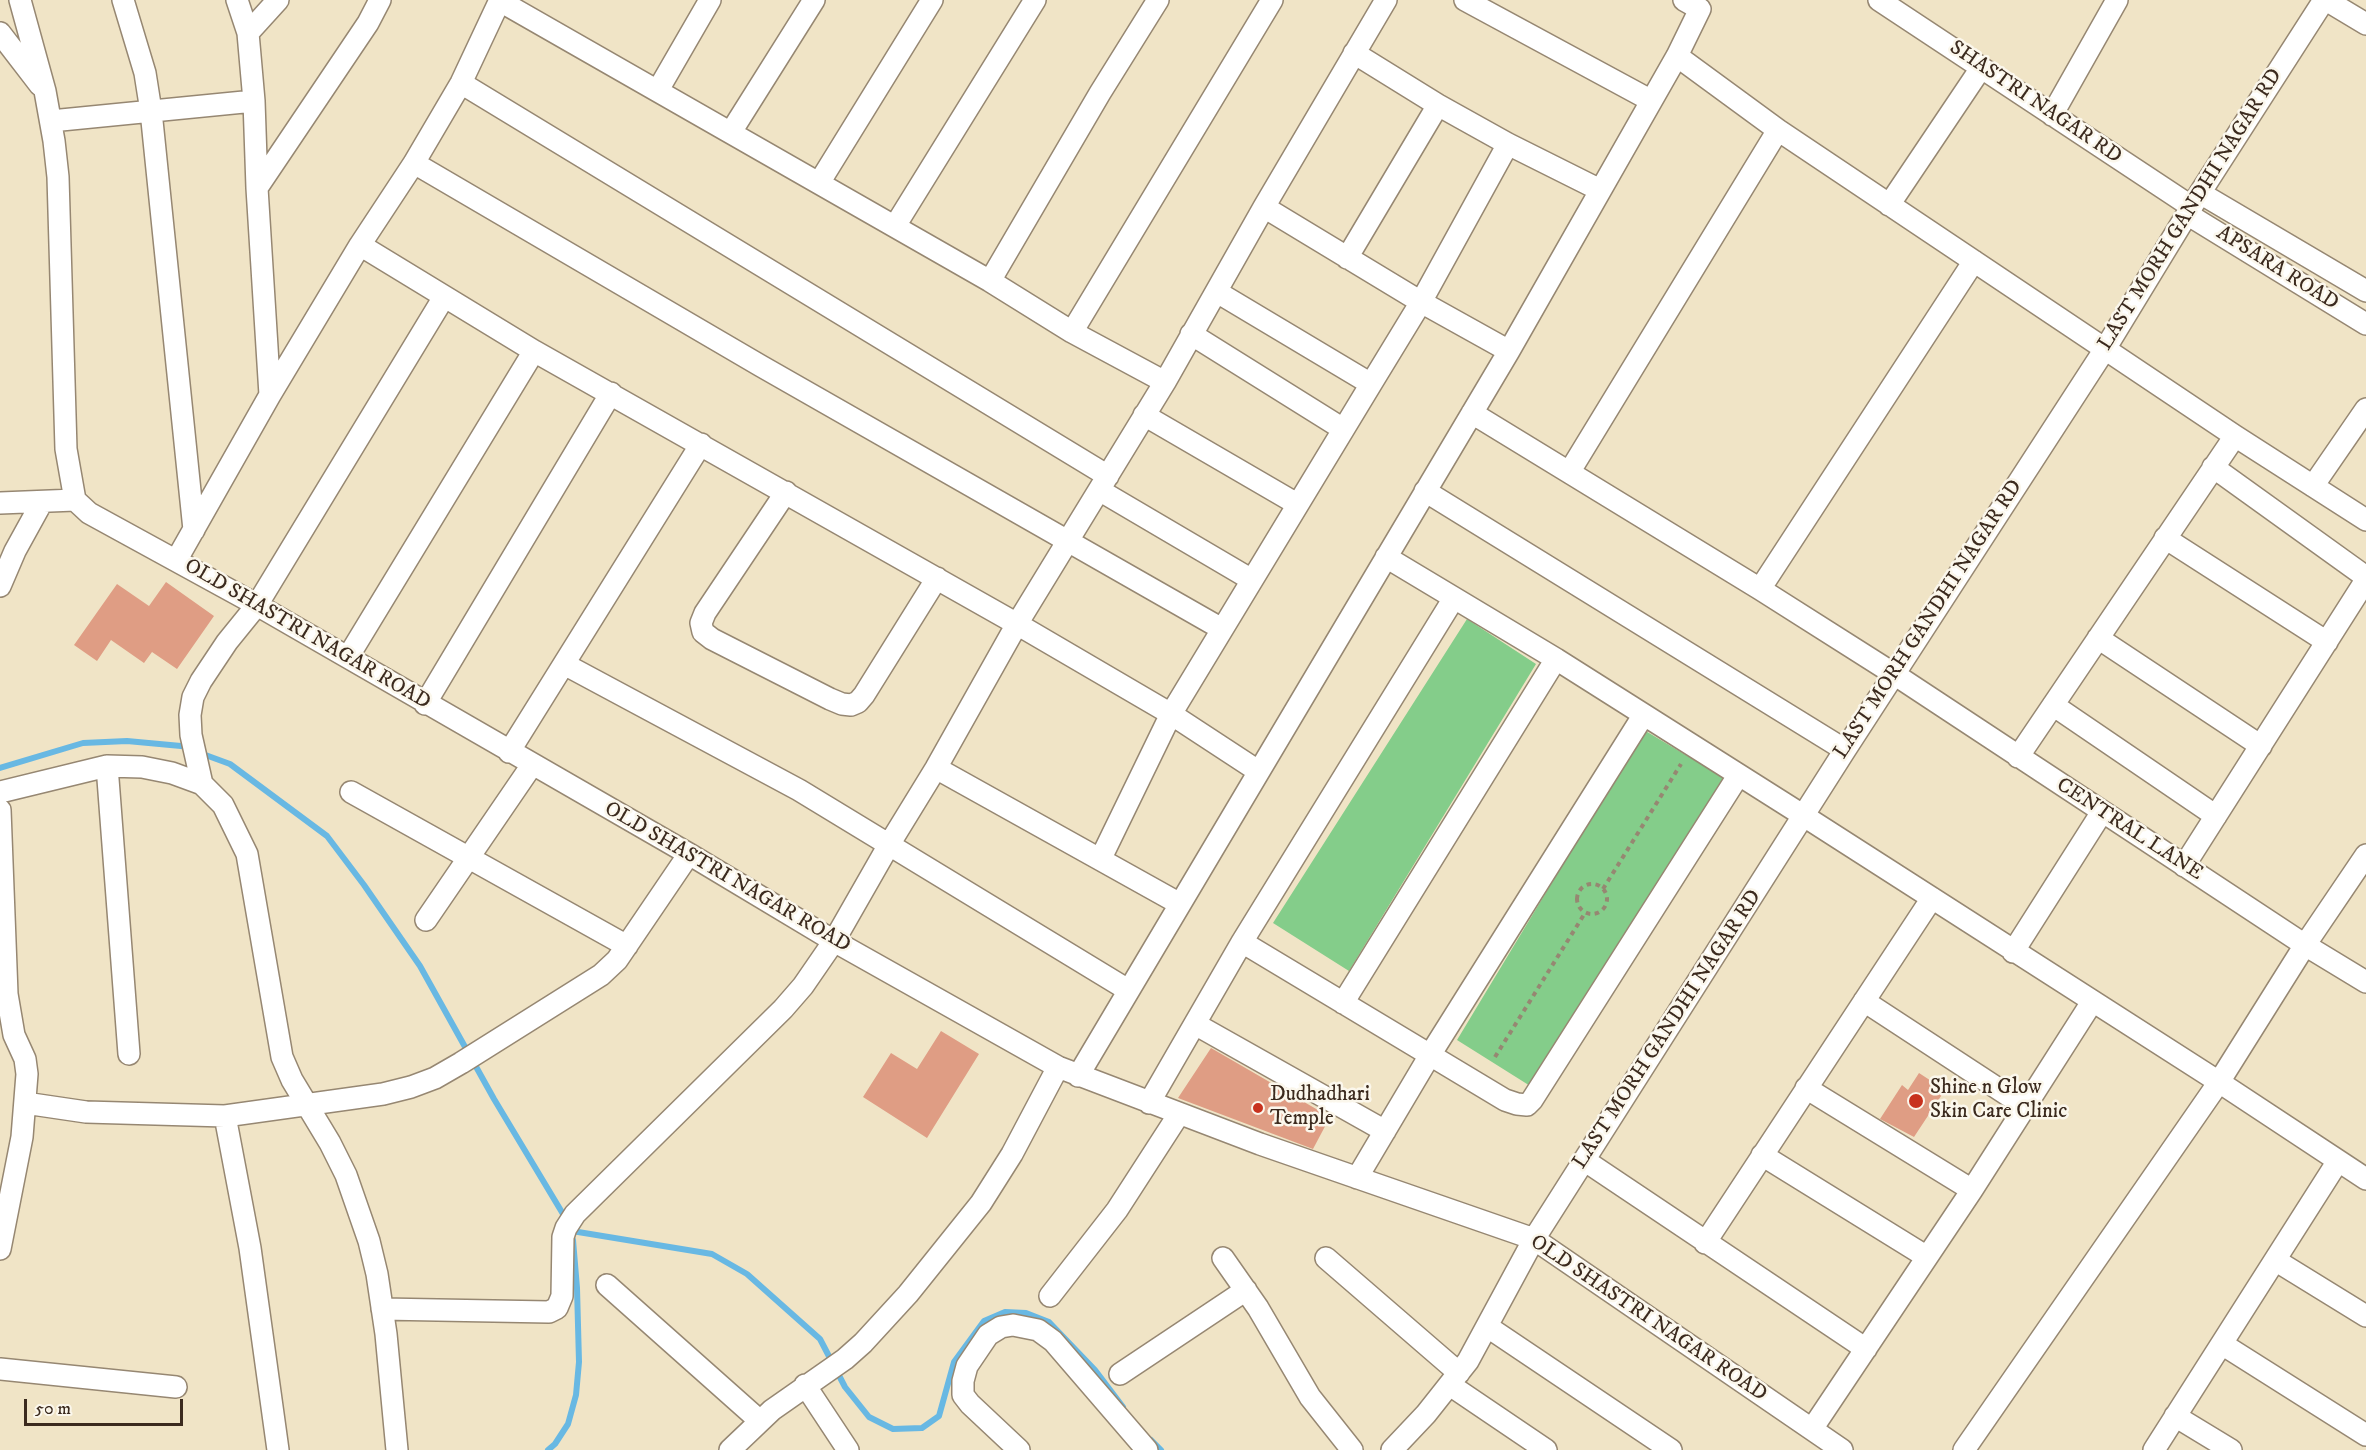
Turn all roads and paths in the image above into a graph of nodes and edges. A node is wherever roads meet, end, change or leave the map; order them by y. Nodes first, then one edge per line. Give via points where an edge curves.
1 (21, 0) edge
2 (123, 0) edge
3 (237, 0) edge
4 (278, 0) edge
5 (380, 0) edge
6 (710, 0) edge
7 (814, 0) edge
8 (932, 0) edge
9 (1035, 0) edge
10 (1158, 0) edge
11 (1272, 0) edge
12 (1386, 0) edge
13 (1465, 0) edge
14 (1879, 0) edge
15 (2117, 0) edge
16 (2325, 0) edge
17 (500, 1) edge
18 (1696, 3) edge
19 (1901, 6) edge
20 (2366, 24) edge
21 (0, 33) edge
22 (248, 33) junction
23 (1354, 53) junction
24 (1677, 56) junction
25 (1981, 68) junction
26 (461, 83) junction
27 (658, 90) junction
28 (45, 91) junction
29 (1650, 100) junction
30 (254, 101) junction
31 (1438, 105) junction
32 (151, 111) junction
33 (2052, 115) junction
34 (51, 121) junction
35 (1778, 130) junction
36 (731, 132) junction
37 (1508, 144) junction
38 (414, 163) junction
39 (819, 183) junction
40 (257, 188) junction
41 (1600, 190) junction
42 (2193, 204) junction
43 (1890, 205) junction
44 (1264, 207) junction
45 (896, 226) junction
46 (360, 245) junction
47 (1347, 258) junction
48 (1974, 261) junction
49 (990, 281) junction
50 (2366, 291) edge
51 (1217, 292) junction
52 (444, 297) junction
53 (1421, 302) junction
54 (2366, 324) edge
55 (1072, 332) junction
56 (1191, 334) junction
57 (2105, 349) junction
58 (534, 351) junction
59 (1509, 351) junction
60 (1165, 382) junction
61 (1371, 384) junction
62 (611, 393) junction
63 (270, 395) junction
64 (2366, 409) edge
65 (1472, 413) junction
66 (1144, 415) junction
67 (1343, 429) junction
68 (2235, 436) junction
69 (701, 444) junction
70 (2213, 467) junction
71 (1570, 471) junction
72 (1103, 483) junction
73 (2313, 486) junction
74 (1425, 491) junction
75 (786, 492) junction
76 (75, 500) junction
77 (42, 502) junction
78 (0, 503) edge
79 (1297, 504) junction
80 (2366, 520) edge
81 (194, 530) junction
82 (2165, 538) junction
83 (1069, 543) junction
84 (1386, 557) junction
85 (177, 559) junction
86 (937, 578) junction
87 (2366, 578) edge
88 (1252, 580) junction
89 (0, 586) edge
90 (1760, 589) junction
91 (1454, 598) junction
92 (257, 605) junction
93 (1017, 624) junction
94 (1222, 629) junction
95 (2098, 638) junction
96 (2326, 642) junction
97 (348, 657) junction
98 (1556, 659) junction
99 (564, 664) junction
100 (1894, 674) junction
101 (425, 704) junction
102 (2053, 705) junction
103 (1171, 714) junction
104 (1643, 716) junction
105 (2261, 746) junction
106 (1845, 750) junction
107 (509, 752) junction
108 (2018, 757) junction
109 (1681, 764) dead end
110 (532, 765) junction
111 (107, 766) junction
112 (936, 768) junction
113 (1258, 771) junction
114 (1738, 776) junction
115 (201, 777) junction
116 (0, 792) edge
117 (351, 792) dead end
118 (0, 810) edge
119 (2102, 812) junction
120 (1804, 816) junction
121 (2216, 816) junction
122 (890, 843) junction
123 (689, 854) junction
124 (2366, 855) edge
125 (469, 858) junction
126 (1101, 858) junction
127 (2184, 866) junction
128 (1603, 889) junction
129 (1932, 898) junction
130 (1180, 904) junction
131 (2, 913) edge
132 (1585, 913) junction
133 (426, 920) dead end
134 (834, 941) junction
135 (1242, 942) junction
136 (2305, 945) junction
137 (627, 946) junction
138 (2013, 952) junction
139 (2366, 982) edge
140 (1128, 990) junction
141 (1864, 1000) junction
142 (2092, 1002) junction
143 (1343, 1003) junction
144 (5, 1017) edge
145 (1195, 1023) junction
146 (129, 1054) dead end
147 (1430, 1054) junction
148 (1495, 1057) dead end
149 (1058, 1067) junction
150 (1078, 1076) junction
151 (2219, 1082) junction
152 (1806, 1088) junction
153 (25, 1103) junction
154 (1149, 1103) junction
155 (307, 1105) junction
156 (2026, 1107) junction
157 (1179, 1114) junction
158 (225, 1116) junction
159 (1385, 1131) junction
160 (1762, 1155) junction
161 (1584, 1160) junction
162 (2338, 1161) junction
163 (1357, 1178) junction
164 (2366, 1179) edge
165 (1972, 1190) junction
166 (1533, 1239) junction
167 (1705, 1243) junction
168 (0, 1250) edge
169 (1927, 1257) junction
170 (1223, 1258) dead end
171 (1326, 1258) dead end
172 (2275, 1260) junction
173 (607, 1285) dead end
174 (1246, 1290) junction
175 (1050, 1296) dead end
176 (382, 1309) junction
177 (2366, 1316) edge
178 (1488, 1327) junction
179 (2222, 1344) junction
180 (1866, 1348) junction
181 (0, 1369) edge
182 (1120, 1374) dead end
183 (1455, 1379) junction
184 (809, 1383) junction
185 (176, 1387) dead end
186 (2175, 1416) junction
187 (760, 1421) junction
188 (1812, 1430) junction
189 (2366, 1435) edge
190 (278, 1450) edge
191 (397, 1450) edge
192 (730, 1450) edge
193 (848, 1450) edge
194 (1019, 1450) edge
195 (1147, 1450) edge
196 (1352, 1450) edge
197 (1392, 1450) edge
198 (1546, 1450) edge
199 (1671, 1450) edge
200 (1842, 1450) edge
201 (1964, 1450) edge
202 (2154, 1450) edge
203 (2231, 1450) edge

1 - 28 street
2 - 32 street via 145,73
3 - 22 street
4 - 22 street
5 - 40 street
6 - 27 street
7 - 36 street
8 - 39 street
9 - 45 street
10 - 49 street
11 - 55 street
12 - 23 street
13 - 29 street
14 - 19 street, SHASTRI NAGAR RD
15 - 33 street
16 - 20 street
16 - 42 street, LAST MORH GANDHI NAGAR RD
17 - 26 street
17 - 27 street
18 - 24 street
19 - 25 street, SHASTRI NAGAR RD
21 - 28 street
22 - 30 street
23 - 31 street
23 - 44 street
24 - 29 street
24 - 35 street
25 - 33 street, SHASTRI NAGAR RD
25 - 43 street
26 - 38 street
26 - 72 street
27 - 36 street
28 - 34 street
29 - 41 street
30 - 32 street
30 - 40 street
31 - 37 street
31 - 47 street
32 - 34 street
32 - 81 street
33 - 42 street, SHASTRI NAGAR RD
34 - 76 street via 58,177 66,449
35 - 43 street
35 - 71 street
36 - 39 street
37 - 41 street
37 - 53 street
38 - 46 street
38 - 83 street
39 - 45 street
40 - 63 street
41 - 59 street
42 - 50 street, APSARA ROAD
42 - 54 street, APSARA ROAD
42 - 57 street, LAST MORH GANDHI NAGAR RD
43 - 48 street
44 - 47 street
44 - 51 street
45 - 49 street
46 - 52 street
46 - 63 street
47 - 53 street
48 - 57 street
48 - 90 street
49 - 55 street
51 - 56 street
51 - 61 street
52 - 58 street
52 - 92 street
53 - 59 street
53 - 61 street
55 - 60 street
56 - 60 street
56 - 67 street
57 - 68 street
57 - 100 street, LAST MORH GANDHI NAGAR RD
58 - 62 street
58 - 97 street
59 - 65 street
60 - 66 street
61 - 67 street
62 - 69 street
62 - 101 street
63 - 81 street
64 - 73 street
65 - 71 street, CENTRAL LANE
65 - 74 street
66 - 72 street
66 - 79 street
67 - 79 street
68 - 70 street
68 - 73 street
69 - 75 street
69 - 99 street
70 - 82 street
70 - 87 street
71 - 90 street, CENTRAL LANE
72 - 83 street
72 - 88 street
73 - 80 street
74 - 84 street
74 - 106 street
75 - 86 street
75 - 86 street via 705,613 703,632 712,639 830,699 851,705 864,695
76 - 77 street
76 - 85 street, OLD SHASTRI NAGAR ROAD via 102,522
77 - 78 street
77 - 89 street
79 - 88 street
81 - 85 street
82 - 95 street
82 - 96 street
83 - 93 street
83 - 94 street
84 - 91 street
84 - 113 street
85 - 92 street, OLD SHASTRI NAGAR ROAD
86 - 93 street
87 - 96 street
88 - 94 street
90 - 100 street, CENTRAL LANE
91 - 98 street
91 - 135 street
92 - 97 street, OLD SHASTRI NAGAR ROAD
92 - 115 street via 227,642 193,697 191,735
93 - 103 street
93 - 112 street
94 - 103 street
95 - 102 street
95 - 105 street
96 - 105 street
97 - 101 street, OLD SHASTRI NAGAR ROAD
98 - 104 street
98 - 143 street
99 - 107 street
99 - 122 street
100 - 106 street, LAST MORH GANDHI NAGAR RD
100 - 108 street, CENTRAL LANE
101 - 107 street, OLD SHASTRI NAGAR ROAD
102 - 108 street
102 - 121 street
103 - 113 street
103 - 126 street
104 - 114 street
104 - 147 street
105 - 121 street
106 - 120 street, LAST MORH GANDHI NAGAR RD
107 - 110 street, OLD SHASTRI NAGAR ROAD
108 - 119 street, CENTRAL LANE
109 - 128 path
110 - 123 street, OLD SHASTRI NAGAR ROAD
110 - 125 street
111 - 115 street via 142,766
111 - 116 street
111 - 146 street
112 - 122 street
112 - 126 street
113 - 130 street
114 - 120 street
114 - 147 street via 1527,1105 1505,1100
115 - 155 street via 223,805 247,854 279,1048
117 - 125 street
118 - 131 street
119 - 127 street, CENTRAL LANE
119 - 138 street
120 - 129 street
120 - 161 street, LAST MORH GANDHI NAGAR RD
121 - 127 street
122 - 134 street
122 - 140 street
123 - 134 street, OLD SHASTRI NAGAR ROAD
123 - 137 street
124 - 136 street
125 - 133 street
125 - 137 street
126 - 130 street
127 - 136 street, CENTRAL LANE
128 - 132 path via 1605,906 1596,914
128 - 132 path via 1591,884 1582,888 1577,899
129 - 138 street
129 - 141 street
130 - 140 street
131 - 144 street
132 - 148 path
134 - 149 street, OLD SHASTRI NAGAR ROAD
134 - 176 street via 783,1009 570,1221 563,1238 561,1302 557,1308 549,1312
135 - 143 street
135 - 145 street
136 - 139 street, CENTRAL LANE
136 - 151 street
137 - 155 street via 601,975 435,1078 383,1094
138 - 142 street
140 - 150 street
141 - 152 street
141 - 156 street
142 - 151 street
142 - 156 street
143 - 147 street
144 - 153 street via 25,1059
145 - 154 street
145 - 159 street
147 - 159 street
149 - 150 street, OLD SHASTRI NAGAR ROAD
149 - 184 street via 981,1203 863,1344
150 - 154 street, OLD SHASTRI NAGAR ROAD
151 - 162 street
151 - 201 street
152 - 160 street
152 - 165 street
153 - 158 street via 86,1113
153 - 168 street
154 - 157 street, OLD SHASTRI NAGAR ROAD
155 - 158 street
155 - 176 street via 330,1143 358,1208 372,1252
156 - 165 street
157 - 163 street, OLD SHASTRI NAGAR ROAD
157 - 175 street via 1117,1210
158 - 190 street via 250,1248
159 - 163 street
160 - 167 street
160 - 169 street
161 - 166 street, LAST MORH GANDHI NAGAR RD
161 - 167 street
162 - 164 street
162 - 172 street
163 - 166 street, OLD SHASTRI NAGAR ROAD
165 - 169 street
166 - 178 street, LAST MORH GANDHI NAGAR RD
166 - 188 street, OLD SHASTRI NAGAR ROAD
167 - 180 street
169 - 180 street
170 - 174 street
171 - 183 street
172 - 177 street
172 - 179 street
173 - 187 street
174 - 182 street
174 - 196 street via 1310,1397
176 - 191 street
178 - 183 street, LAST MORH GANDHI NAGAR RD
178 - 199 street
179 - 186 street
179 - 189 street
180 - 188 street
181 - 185 street
183 - 197 street, LAST MORH GANDHI NAGAR RD
183 - 198 street
184 - 187 street
184 - 193 street
186 - 202 street
186 - 203 street
187 - 192 street
188 - 200 street, OLD SHASTRI NAGAR ROAD
194 - 195 street via 963,1395 967,1366 988,1335 1013,1325 1038,1330 1053,1341

